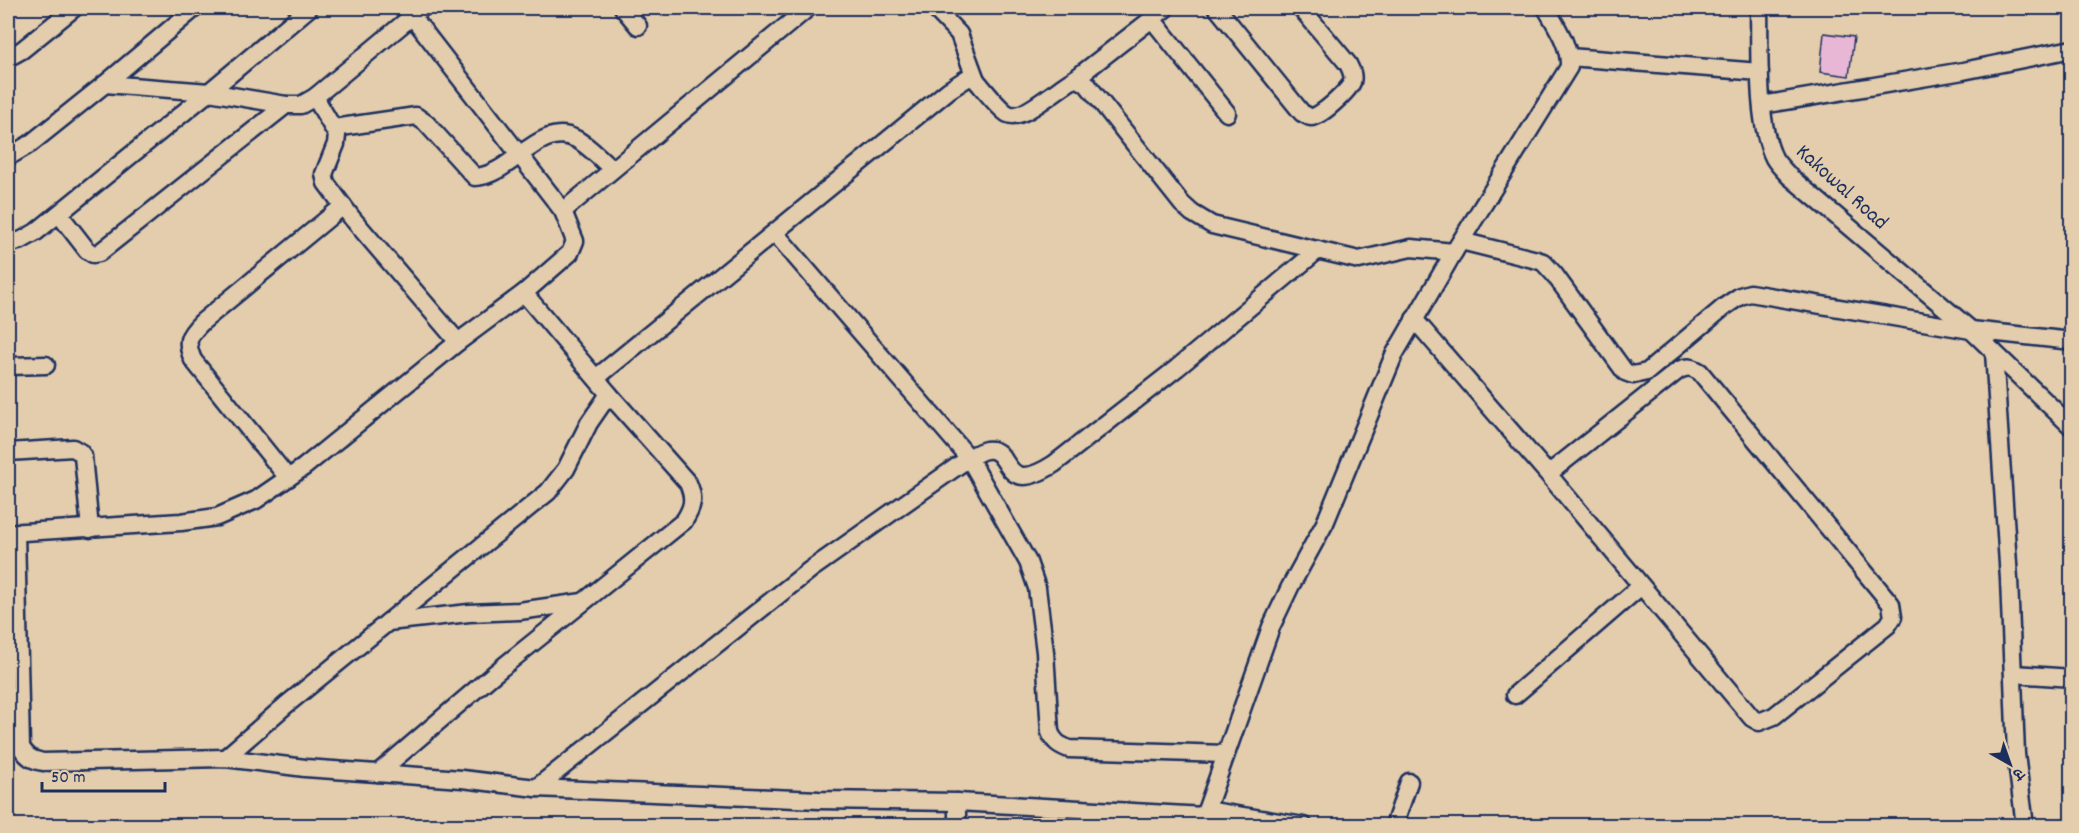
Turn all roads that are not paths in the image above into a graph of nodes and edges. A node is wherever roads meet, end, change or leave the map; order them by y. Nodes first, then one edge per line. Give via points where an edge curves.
1 (74, 8) edge
2 (195, 8) edge
3 (309, 8) edge
4 (622, 8) edge
5 (808, 8) edge
6 (934, 8) edge
7 (1166, 8) edge
8 (1217, 8) edge
9 (1300, 8) edge
10 (1546, 8) edge
11 (1759, 8) edge
12 (417, 12) edge
13 (1152, 19) junction
14 (638, 26) dead end
15 (2072, 49) edge
16 (8, 53) edge
17 (1569, 57) junction
18 (1760, 72) junction
19 (1076, 78) junction
20 (976, 80) junction
21 (105, 84) junction
22 (209, 92) junction
23 (315, 97) junction
24 (286, 105) junction
25 (1762, 105) junction
26 (1227, 114) dead end
27 (334, 128) junction
28 (520, 154) junction
29 (8, 157) edge
30 (612, 169) junction
31 (343, 206) junction
32 (563, 211) junction
33 (59, 214) junction
34 (775, 233) junction
35 (8, 244) edge
36 (1457, 247) junction
37 (1318, 250) junction
38 (524, 293) junction
39 (1414, 319) junction
40 (1971, 330) junction
41 (2072, 341) edge
42 (458, 342) junction
43 (1994, 352) junction
44 (46, 365) dead end
45 (8, 366) edge
46 (596, 378) junction
47 (609, 394) junction
48 (2072, 427) edge
49 (8, 452) edge
50 (969, 458) junction
51 (1548, 474) junction
52 (288, 478) junction
53 (90, 529) junction
54 (12, 533) edge
55 (1641, 586) junction
56 (584, 602) junction
57 (388, 622) junction
58 (2014, 674) junction
59 (2072, 678) edge
60 (1515, 695) dead end
61 (1226, 754) junction
62 (225, 758) junction
63 (378, 773) junction
64 (1409, 782) dead end
65 (536, 788) junction
66 (957, 802) junction
67 (1203, 817) edge
68 (957, 825) edge
69 (1304, 825) edge
70 (1394, 825) edge
71 (2025, 825) edge

1 - 16 street via 22,50 13,55
2 - 21 street
3 - 22 street
4 - 14 street
5 - 30 street
6 - 20 street via 959,34
7 - 13 street
8 - 9 street via 1302,113 1311,117 1336,100 1352,83 1353,73
10 - 17 street
11 - 18 street, Kakowal Road
12 - 23 street
12 - 28 street
13 - 19 street
13 - 26 street
15 - 25 street
17 - 18 street
17 - 36 street via 1566,75
18 - 25 street, Kakowal Road
19 - 20 street via 1016,116 1008,114
19 - 37 street via 1086,84 1192,213 1212,225
20 - 34 street via 969,77 949,90
21 - 22 street
21 - 29 street
22 - 24 street
22 - 33 street
23 - 24 street via 301,105
23 - 27 street
24 - 33 street via 99,253 87,250
25 - 40 street, Kakowal Road via 1769,147 1789,176
27 - 28 street via 416,116 475,177 494,172
27 - 31 street via 336,144 324,174
28 - 30 street via 547,136 568,136
28 - 32 street
30 - 32 street
31 - 42 street
31 - 52 street via 190,333 188,347 193,360
32 - 38 street via 575,241 570,252
33 - 35 street via 36,232
34 - 46 street
34 - 50 street
36 - 37 street via 1411,248 1359,260
36 - 39 street
36 - 40 street via 1543,262 1625,372 1633,375 1647,372 1724,307 1750,292
37 - 50 street via 1177,368 1039,474 1015,474 992,450 982,450
38 - 42 street
38 - 46 street
39 - 51 street
39 - 61 street via 1394,355 1325,523 1271,627
40 - 41 street
40 - 43 street, Kakowal Road
42 - 52 street
43 - 48 street, Kakowal Road
43 - 58 street
44 - 45 street
46 - 47 street
47 - 56 street via 688,483 693,506 684,521
47 - 57 street via 566,469 548,492
49 - 53 street via 73,448 80,452
50 - 61 street via 1028,562 1037,588 1050,732 1054,740 1069,749
50 - 65 street via 810,570
51 - 55 street
51 - 55 street via 1679,370 1693,368 1891,604 1893,617 1774,716 1759,722
52 - 53 street via 256,500 217,517
53 - 54 street
54 - 62 street via 21,747 26,756 43,762
55 - 60 street
56 - 57 street
56 - 63 street
57 - 62 street
58 - 59 street
58 - 71 street via 2016,754
61 - 67 street
62 - 63 street
63 - 65 street
64 - 70 street
65 - 66 street
66 - 67 street
66 - 68 street
67 - 69 street

